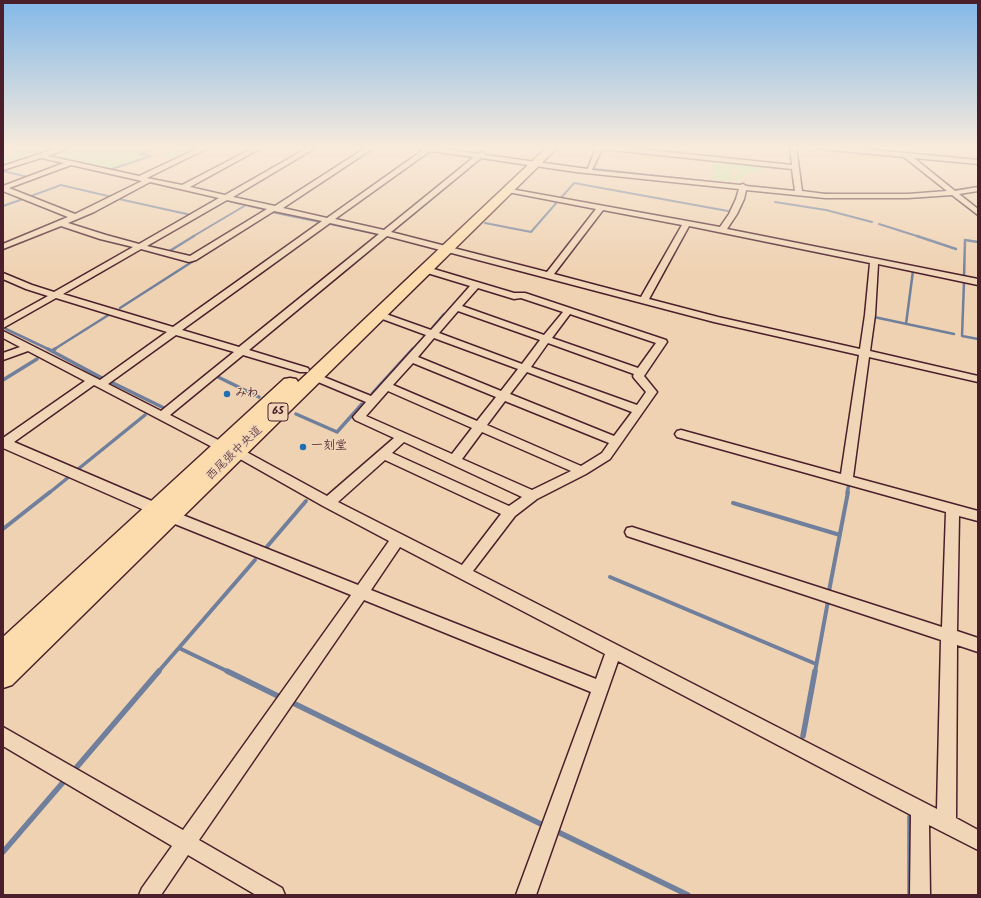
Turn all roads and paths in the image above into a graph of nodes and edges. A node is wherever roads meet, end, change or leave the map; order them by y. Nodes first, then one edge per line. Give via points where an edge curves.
1 (5, 189) edge
2 (131, 189) edge
3 (187, 189) edge
4 (242, 189) edge
5 (305, 189) edge
6 (372, 189) edge
7 (439, 189) edge
8 (504, 189) edge
9 (742, 189) edge
10 (770, 189) edge
11 (772, 189) edge
12 (799, 189) edge
13 (947, 189) edge
14 (978, 189) edge
15 (508, 190) joint
16 (950, 191) junction
17 (799, 192) junction
18 (226, 198) junction
19 (275, 208) junction
20 (601, 208) junction
21 (977, 212) edge
22 (76, 217) junction
23 (328, 220) junction
24 (61, 223) junction
25 (686, 224) junction
26 (722, 230) junction
27 (385, 233) junction
28 (3, 247) edge
29 (140, 247) junction
30 (443, 247) junction
31 (874, 261) junction
32 (427, 270) junction
33 (549, 275) junction
34 (3, 276) edge
35 (978, 282) edge
36 (476, 285) junction
37 (56, 295) junction
38 (644, 300) junction
39 (456, 307) junction
40 (568, 311) junction
41 (380, 315) junction
42 (3, 326) edge
43 (174, 331) junction
44 (3, 334) edge
45 (432, 334) junction
46 (546, 340) junction
47 (29, 347) junction
48 (241, 351) junction
49 (865, 353) junction
50 (3, 357) edge
51 (410, 358) junction
52 (525, 368) junction
53 (641, 373) junction
54 (309, 374) junction
55 (978, 379) edge
56 (97, 382) junction
57 (385, 386) junction
58 (504, 395) junction
59 (372, 401) junction
60 (639, 410) junction
61 (163, 415) junction
62 (480, 427) junction
63 (681, 434) dead end
64 (403, 437) junction
65 (616, 441) junction
66 (4, 444) edge
67 (229, 450) junction
68 (384, 454) junction
69 (454, 460) junction
70 (582, 471) junction
71 (846, 480) junction
72 (532, 496) junction
73 (328, 503) junction
74 (953, 509) junction
75 (510, 512) junction
76 (163, 513) junction
77 (978, 516) edge
78 (632, 532) dead end
79 (398, 539) junction
80 (464, 573) junction
81 (361, 592) junction
82 (949, 636) junction
83 (978, 645) edge
84 (614, 651) junction
85 (3, 653) edge
86 (3, 676) edge
87 (600, 688) junction
88 (3, 736) edge
89 (920, 810) junction
90 (946, 823) junction
91 (978, 840) edge
92 (186, 842) junction
93 (149, 895) edge
94 (274, 895) edge
95 (526, 895) edge
96 (920, 895) edge

1 - 22 street
2 - 22 street
3 - 18 street
4 - 18 street
5 - 19 street
6 - 23 street
7 - 27 street
8 - 30 main road, 西尾張中央道 / 65
9 - 26 street via 736,207
10 - 17 street
11 - 17 street
12 - 17 street
13 - 16 street
14 - 16 street
15 - 20 street
15 - 30 main road, 西尾張中央道 / 65
16 - 17 street via 871,197 825,196
16 - 21 street
18 - 19 street
18 - 29 street
19 - 23 street
19 - 29 street via 193,258
20 - 25 street
20 - 33 street
22 - 24 street
23 - 27 street
23 - 43 street
24 - 28 street
24 - 29 street
25 - 26 street
25 - 38 street
26 - 31 street
27 - 30 street
27 - 48 street
29 - 37 street
30 - 32 main road, 西尾張中央道 / 65
30 - 33 street
30 - 54 main road, 西尾張中央道 / 65
31 - 35 street
31 - 49 street
32 - 36 street
32 - 41 main road, 西尾張中央道 / 65
33 - 38 street
34 - 37 street
36 - 39 street
36 - 40 street
37 - 42 street
37 - 43 street
38 - 49 street via 717,320
39 - 45 street
39 - 46 street
40 - 46 street
40 - 53 street via 662,342
41 - 45 street
41 - 54 main road, 西尾張中央道 / 65
43 - 48 street
43 - 56 street
44 - 47 street
45 - 51 street
45 - 52 street
46 - 52 street
46 - 53 street
47 - 50 street
47 - 56 street
48 - 54 street
48 - 61 street
49 - 55 street
49 - 71 street
51 - 57 street
51 - 58 street
52 - 58 street
52 - 60 street
53 - 60 street via 638,376 652,392
54 - 59 street
54 - 67 main road, 西尾張中央道 / 65
56 - 61 street
56 - 66 street
57 - 59 street
57 - 62 street
58 - 62 street
58 - 65 street
59 - 64 street via 359,416
60 - 65 street
61 - 67 street
62 - 69 street
62 - 70 street
63 - 71 street
64 - 68 street
64 - 69 street
65 - 70 street via 606,456
66 - 76 street
67 - 73 street
67 - 76 main road, 西尾張中央道 / 65
68 - 73 street
68 - 75 street
69 - 72 street
70 - 72 street
71 - 74 street
72 - 75 street
73 - 79 street
74 - 77 street
74 - 82 street
75 - 80 street
76 - 81 street
76 - 85 main road, 西尾張中央道 / 65
76 - 86 main road, 西尾張中央道 / 65
78 - 82 street
79 - 80 street
79 - 81 street
80 - 84 street
81 - 87 street
81 - 92 street
82 - 83 street
82 - 90 street
84 - 87 street
84 - 89 street
87 - 95 street
88 - 92 street
89 - 90 street
89 - 96 street
90 - 91 street
92 - 93 street
92 - 94 street

